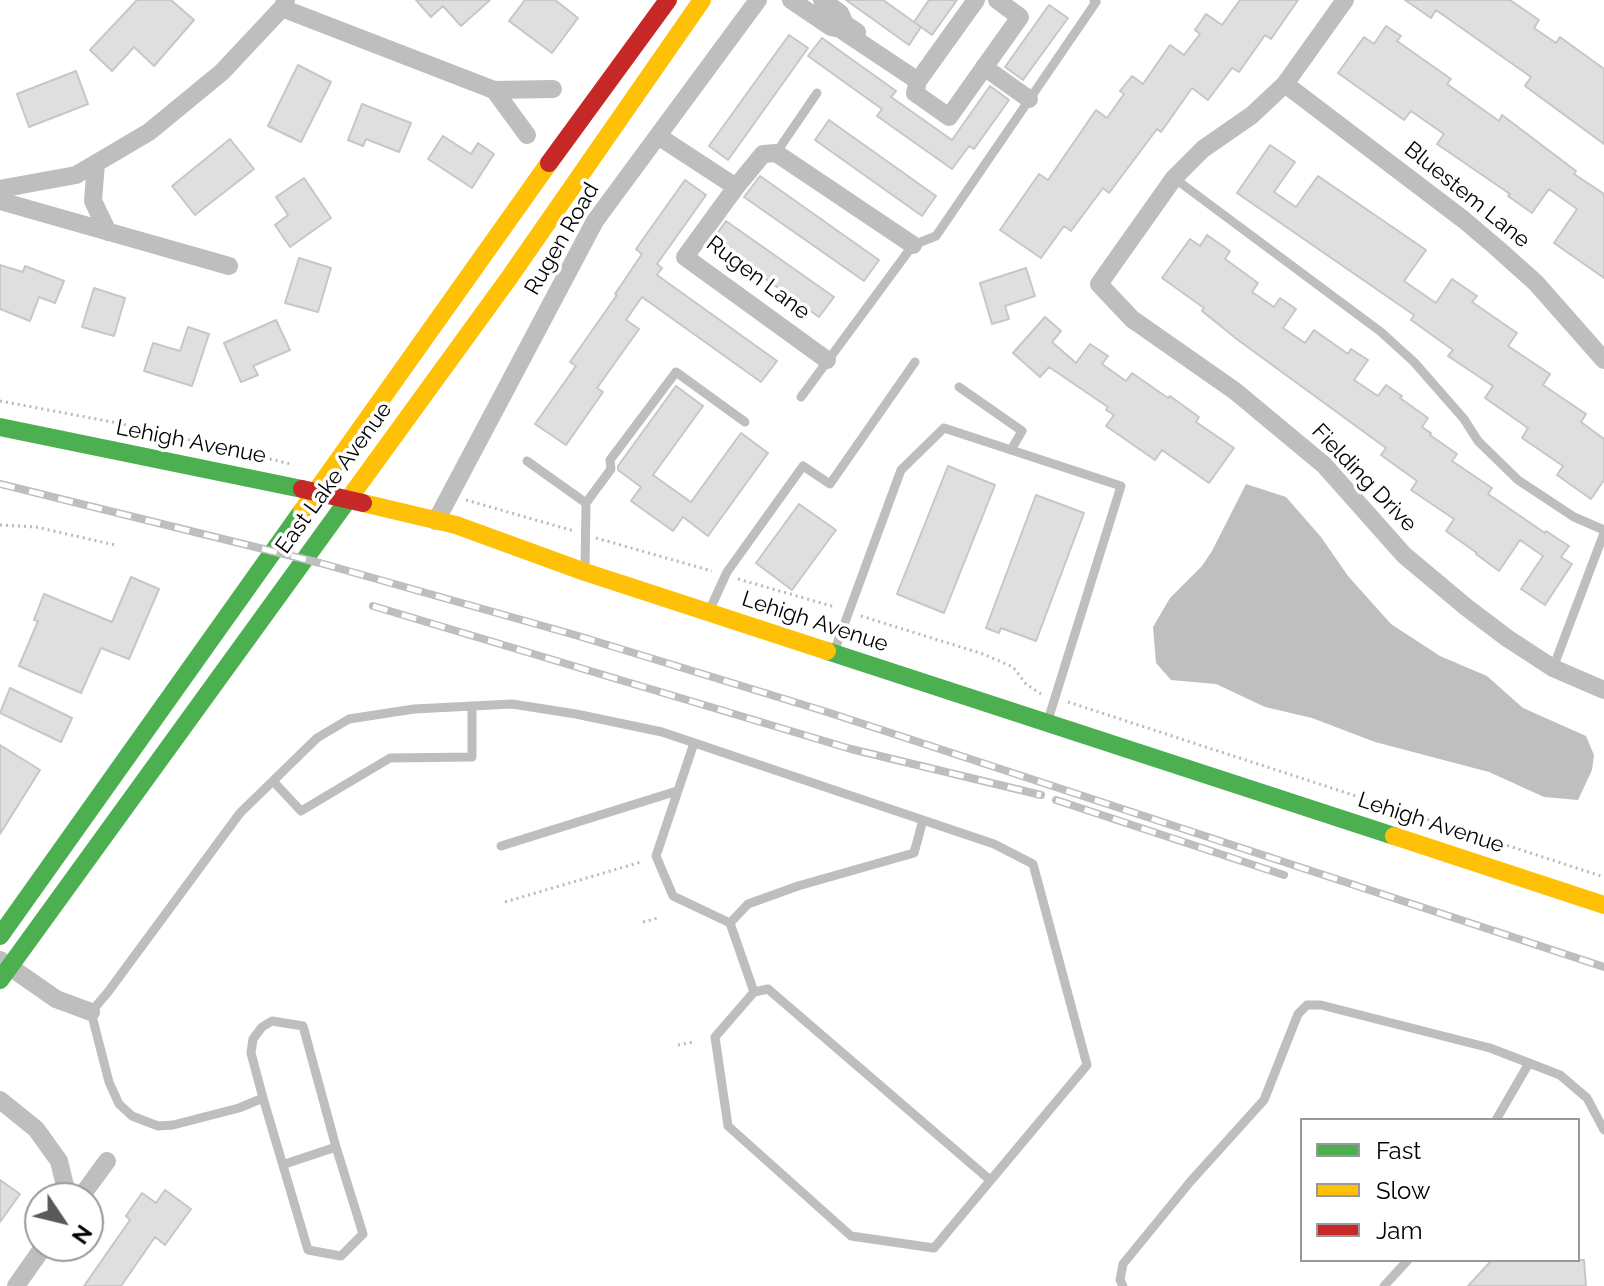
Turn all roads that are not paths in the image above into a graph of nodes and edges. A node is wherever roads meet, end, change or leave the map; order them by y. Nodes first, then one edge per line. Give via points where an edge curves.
1 (668, 0) edge
2 (702, 0) edge
3 (758, 0) edge
4 (791, 0) edge
5 (822, 0) edge
6 (976, 0) edge
7 (997, 0) edge
8 (1094, 0) edge
9 (1345, 0) edge
10 (284, 4) edge
11 (984, 67) junction
12 (920, 79) junction
13 (1285, 84) junction
14 (553, 89) dead end
15 (494, 90) junction
16 (817, 93) dead end
17 (1029, 99) junction
18 (527, 135) dead end
19 (658, 136) junction
20 (776, 153) junction
21 (96, 163) junction
22 (1174, 178) junction
23 (736, 187) junction
24 (0, 189) edge
25 (0, 201) edge
26 (108, 232) junction
27 (913, 245) junction
28 (229, 266) dead end
29 (827, 360) junction
30 (1604, 360) edge
31 (915, 362) dead end
32 (959, 387) dead end
33 (801, 397) dead end
34 (745, 422) dead end
35 (0, 427) edge
36 (1011, 450) junction
37 (527, 461) dead end
38 (586, 503) junction
39 (436, 521) junction
40 (1604, 532) edge
41 (585, 572) junction
42 (709, 612) junction
43 (834, 653) junction
44 (1553, 668) junction
45 (1604, 690) edge
46 (472, 706) junction
47 (1047, 723) junction
48 (694, 743) junction
49 (273, 781) junction
50 (677, 791) junction
51 (923, 820) junction
52 (501, 846) dead end
53 (1604, 905) edge
54 (730, 923) junction
55 (0, 936) edge
56 (3, 969) edge
57 (754, 992) junction
58 (91, 1012) junction
59 (1529, 1063) junction
60 (263, 1098) junction
61 (0, 1100) edge
62 (1497, 1118) edge
63 (1604, 1130) edge
64 (336, 1147) junction
65 (107, 1161) dead end
66 (285, 1164) junction
67 (990, 1180) junction
68 (64, 1182) edge
69 (92, 1182) edge
70 (33, 1262) edge
71 (1406, 1262) edge
72 (16, 1286) edge
73 (1123, 1286) edge
74 (1384, 1286) edge

1 - 55 main road, East Lake Avenue
2 - 56 main road, East Lake Avenue via 509,278
3 - 19 street, Rugen Road
4 - 12 street
5 - 12 street via 840,13 845,24
6 - 12 street
7 - 11 street via 1020,17
8 - 17 lane
9 - 13 street
10 - 15 street
10 - 21 street via 222,72 149,132
11 - 12 street via 949,117 915,93
11 - 17 street
13 - 22 street
13 - 30 street, Bluestem Lane via 1497,248 1536,283
14 - 15 street
15 - 18 street
16 - 20 lane
17 - 27 lane via 936,236
19 - 23 street
19 - 39 street, Rugen Road via 595,221
20 - 23 street, Rugen Lane via 763,154
20 - 27 street
21 - 24 street via 76,175
21 - 26 street via 93,201
22 - 40 lane via 1381,332 1518,480
22 - 44 street, Fielding Drive via 1099,284 1132,319 1235,391 1324,465 1404,555 1445,590
23 - 29 street, Rugen Lane via 685,257
25 - 26 street
26 - 28 street
27 - 29 lane
29 - 33 lane
31 - 42 lane via 830,484 803,466 726,575
32 - 36 lane via 1022,431
34 - 38 lane via 676,372 610,460 611,469
35 - 39 main road, Lehigh Avenue, bridge
36 - 43 lane via 944,428 901,470
36 - 47 lane via 1121,486
37 - 38 lane
38 - 41 lane
39 - 41 main road, Lehigh Avenue
40 - 44 lane
41 - 42 main road, Lehigh Avenue
42 - 43 main road, Lehigh Avenue
43 - 47 main road, Lehigh Avenue
44 - 45 street, Fielding Drive
46 - 48 lane via 512,704 576,714
46 - 49 lane via 349,719 317,738
46 - 49 lane via 472,757 390,758 301,811
47 - 53 main road, Lehigh Avenue
48 - 50 lane
48 - 51 lane
49 - 58 lane via 240,813
50 - 52 lane
50 - 54 lane via 656,856 673,896
51 - 54 lane via 914,853 748,904
51 - 67 lane via 994,844 1033,864 1087,1065
54 - 57 lane
56 - 58 street
57 - 67 lane via 768,989
57 - 67 lane via 715,1037 728,1126 851,1236 934,1248
58 - 60 lane via 109,1082 119,1104 132,1116 158,1126 173,1125
59 - 62 lane
59 - 63 lane via 1560,1075 1587,1098
59 - 73 lane via 1490,1048 1307,1005 1298,1014 1264,1100 1123,1264
60 - 64 lane via 251,1053 253,1039 272,1021 303,1026
60 - 66 lane
61 - 68 street via 36,1129 59,1161
64 - 66 lane
64 - 66 lane via 363,1234 341,1256 308,1250
65 - 69 street
70 - 72 street
71 - 74 lane

